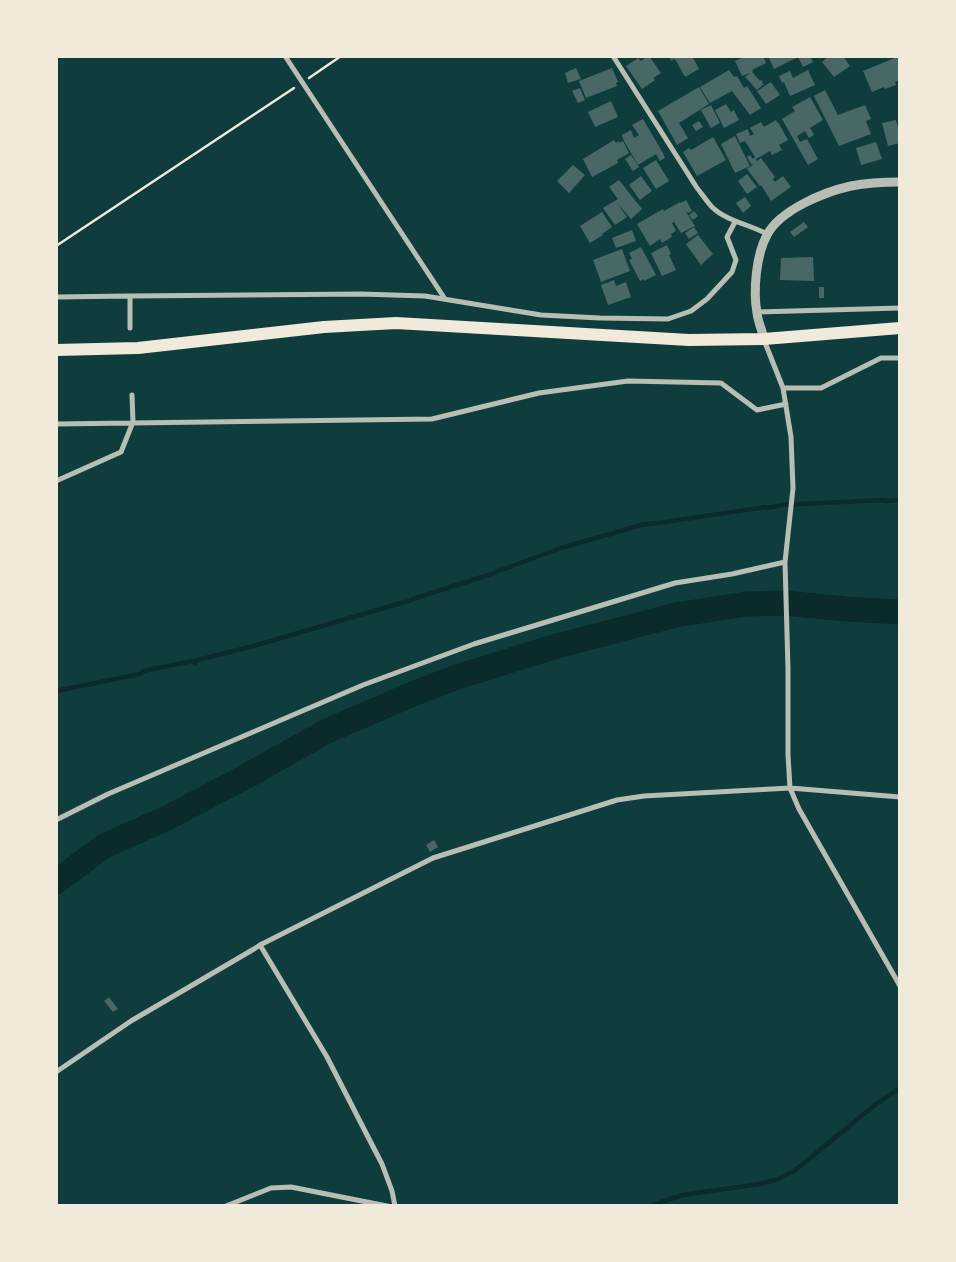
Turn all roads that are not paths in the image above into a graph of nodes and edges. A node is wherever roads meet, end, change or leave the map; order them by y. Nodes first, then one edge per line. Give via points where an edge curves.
1 (285, 56) edge
2 (613, 56) edge
3 (900, 182) edge
4 (736, 222) junction
5 (767, 234) junction
6 (130, 296) junction
7 (56, 297) edge
8 (445, 300) junction
9 (900, 308) edge
10 (757, 312) junction
11 (130, 328) dead end
12 (900, 328) edge
13 (764, 339) junction
14 (56, 350) edge
15 (900, 358) edge
16 (782, 388) junction
17 (132, 395) dead end
18 (786, 404) junction
19 (132, 422) junction
20 (56, 424) edge
21 (56, 481) edge
22 (786, 565) junction
23 (790, 788) junction
24 (900, 797) edge
25 (56, 820) edge
26 (260, 945) junction
27 (900, 986) edge
28 (56, 1072) edge
29 (226, 1206) edge
30 (387, 1206) edge
31 (395, 1206) edge

1 - 8 street
2 - 4 street via 698,188 713,208
3 - 5 street via 851,186 827,193 797,207
4 - 5 street
4 - 8 street via 727,237 736,260 732,272 708,299 691,312 668,319 541,315
5 - 10 street via 755,273
6 - 7 street
6 - 8 street via 361,294 425,296
6 - 11 street
9 - 10 street
10 - 13 street
12 - 13 highway
13 - 14 highway via 689,340 396,323 324,327 138,348
13 - 16 street
15 - 16 street via 881,358 821,388
16 - 18 street
17 - 19 street
18 - 19 street via 757,410 721,383 628,381 538,393 432,419
18 - 22 street via 793,488
19 - 20 street
19 - 21 street via 121,452
22 - 23 street
22 - 25 street via 675,583 474,644 363,685 108,794
23 - 24 street
23 - 26 street via 617,800 433,858
23 - 27 street
26 - 28 street via 131,1021
26 - 31 street via 327,1057 382,1164
29 - 30 street via 271,1188 291,1187

